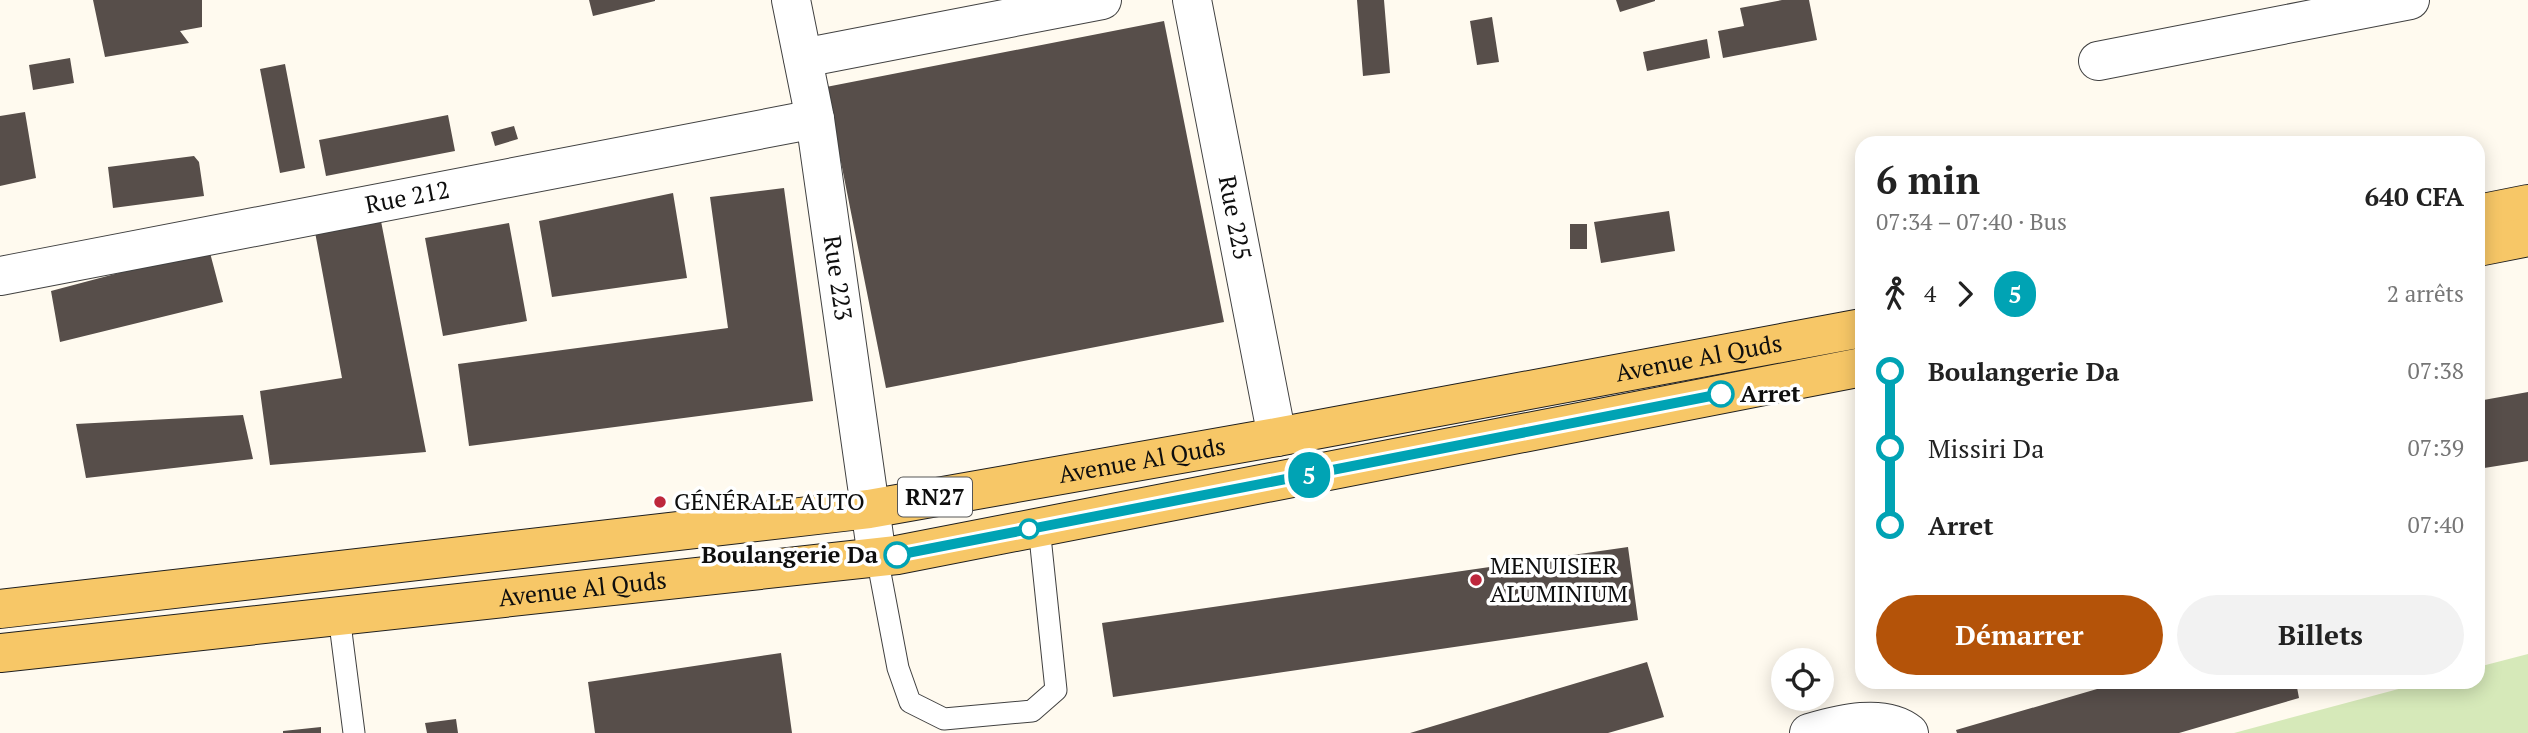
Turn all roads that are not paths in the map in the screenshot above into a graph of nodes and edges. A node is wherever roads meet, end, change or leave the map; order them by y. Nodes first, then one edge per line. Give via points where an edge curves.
1 (791, 0) edge
2 (1101, 0) edge
3 (1192, 0) edge
4 (2410, 0) edge
5 (803, 58) junction
6 (2098, 61) dead end
7 (815, 119) junction
8 (2528, 204) edge
9 (2485, 213) edge
10 (2528, 237) edge
11 (2485, 246) edge
12 (0, 276) edge
13 (1855, 329) edge
14 (1855, 368) edge
15 (1277, 437) junction
16 (869, 509) junction
17 (1039, 527) junction
18 (877, 556) junction
19 (0, 610) edge
20 (339, 616) junction
21 (0, 653) edge
22 (354, 733) edge
23 (1809, 733) edge
24 (1909, 733) edge

1 - 5 street, Rue 223
2 - 5 street
3 - 15 street, Rue 225
4 - 6 street
5 - 7 street, Rue 223
7 - 12 street, Rue 212
7 - 16 street, Rue 223
8 - 9 main road
10 - 11 main road
13 - 15 main road, Avenue Al Quds / RN27
14 - 17 main road, Avenue Al Quds / RN27
15 - 16 main road, Avenue Al Quds / RN27
16 - 18 street, Rue 223
16 - 19 main road, Avenue Al Quds / RN27
17 - 18 main road, Avenue Al Quds / RN27
17 - 18 lane via 1056,690 1032,711 944,719 910,702 898,668
18 - 20 main road, Avenue Al Quds / RN27
20 - 21 main road, Avenue Al Quds / RN27
20 - 22 lane
23 - 24 street via 1853,721 1900,725

